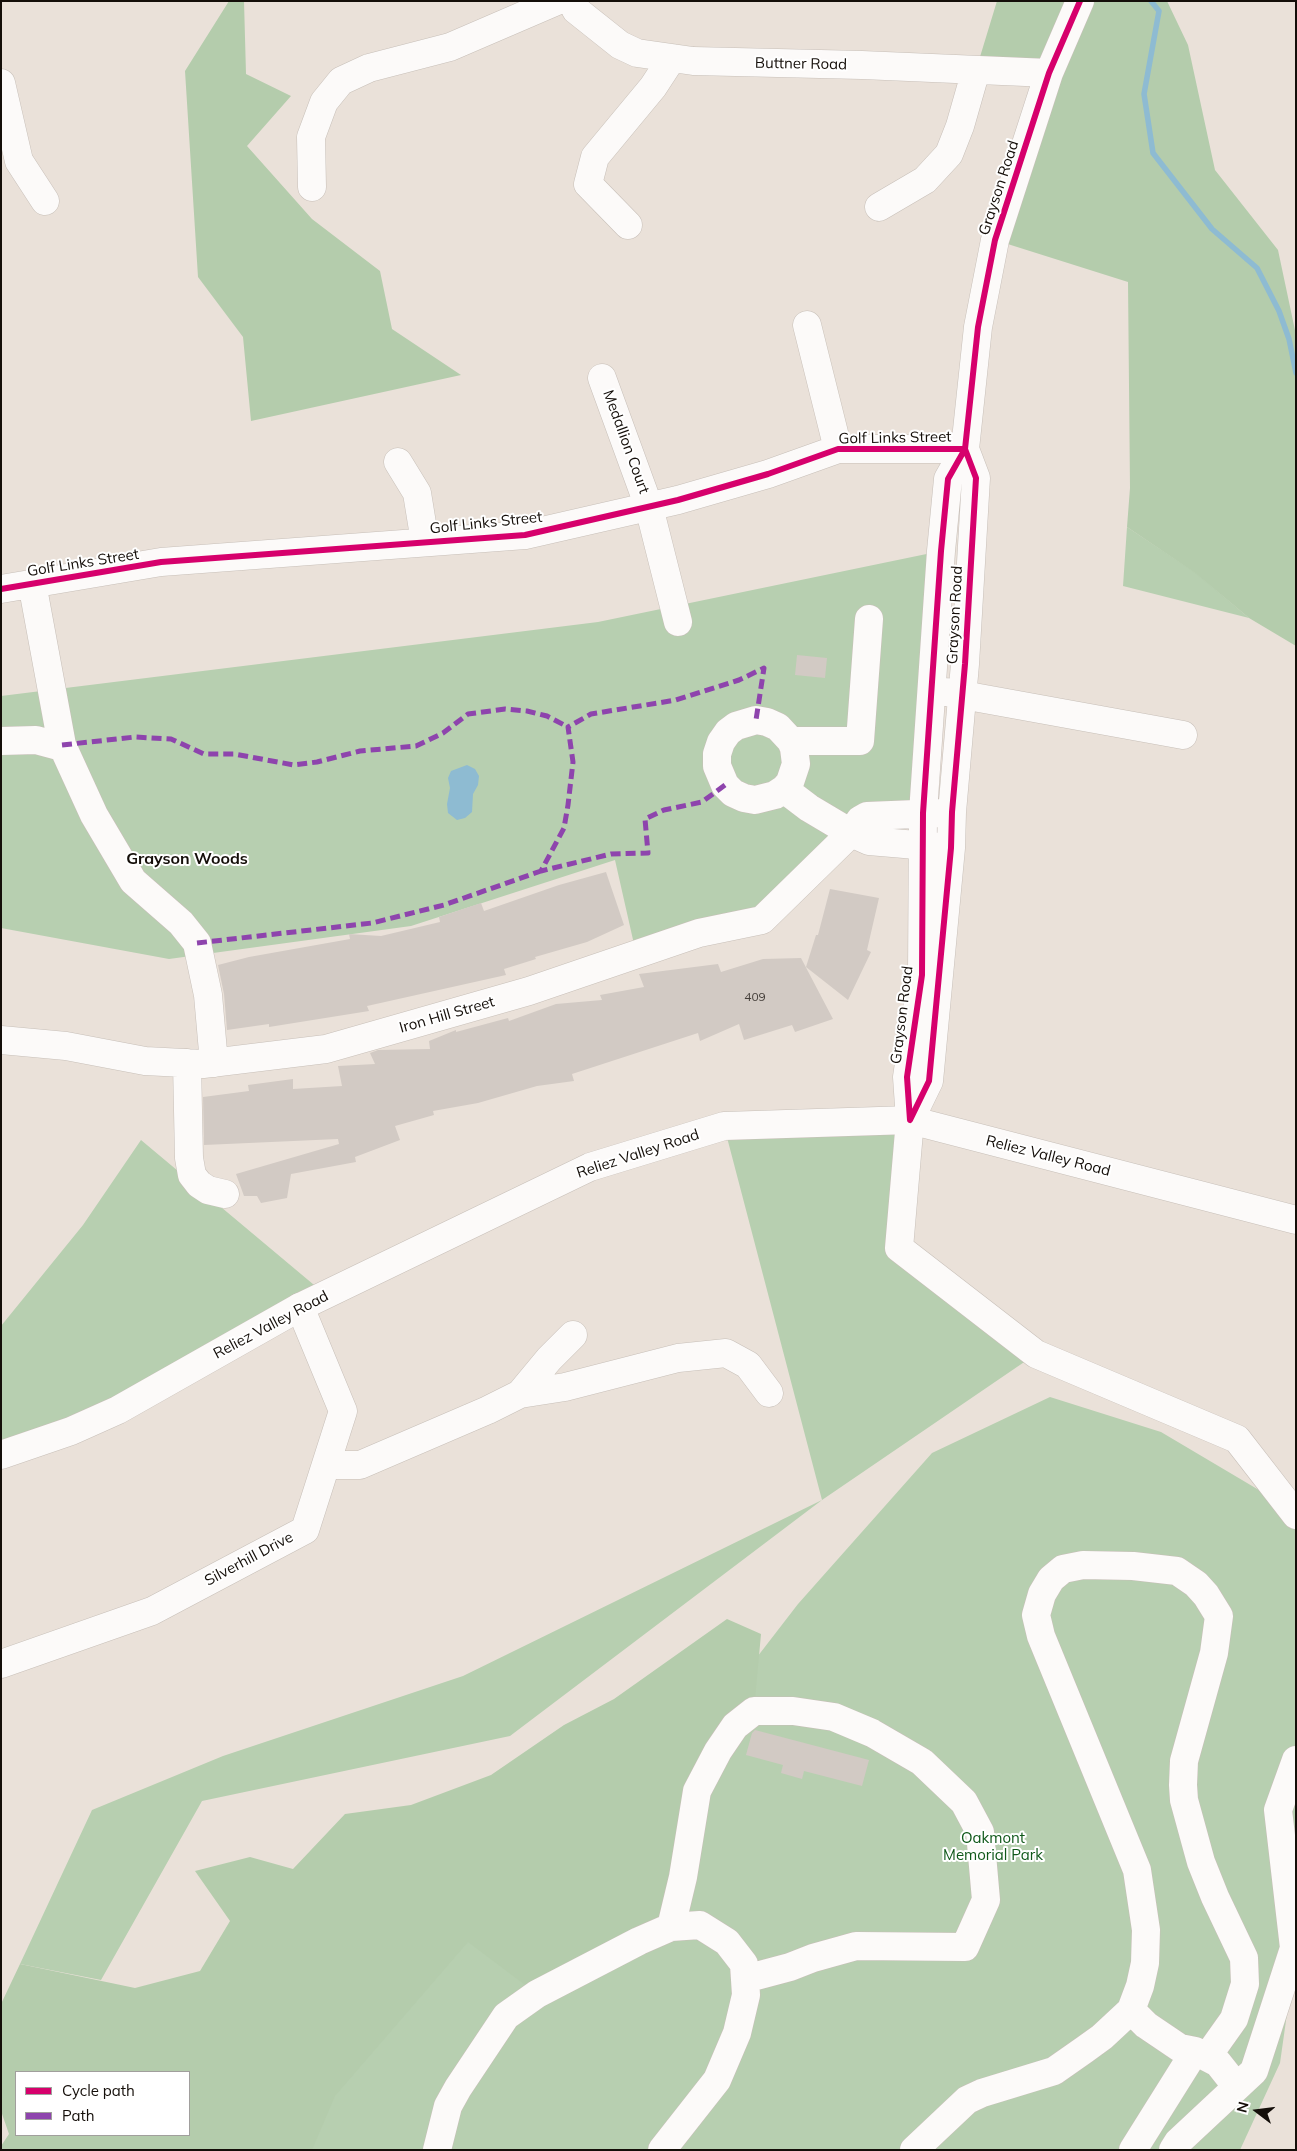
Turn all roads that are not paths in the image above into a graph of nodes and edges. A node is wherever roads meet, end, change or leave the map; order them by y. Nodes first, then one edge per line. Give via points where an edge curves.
1 (556, 1) edge
2 (572, 1) edge
3 (1080, 1) edge
4 (672, 58) junction
5 (976, 70) junction
6 (1049, 73) junction
7 (1, 83) edge
8 (312, 186) dead end
9 (45, 201) dead end
10 (879, 207) dead end
11 (628, 225) dead end
12 (806, 325) dead end
13 (602, 378) dead end
14 (838, 449) junction
15 (965, 449) junction
16 (398, 462) dead end
17 (649, 507) junction
18 (426, 542) junction
19 (32, 583) junction
20 (1, 589) edge
21 (869, 620) dead end
22 (678, 622) dead end
23 (932, 690) junction
24 (962, 694) junction
25 (1183, 735) dead end
26 (791, 741) junction
27 (1, 742) edge
28 (62, 747) junction
29 (784, 789) junction
30 (952, 812) junction
31 (923, 813) junction
32 (850, 833) junction
33 (922, 846) junction
34 (951, 848) junction
35 (1, 1040) edge
36 (187, 1063) junction
37 (214, 1063) junction
38 (910, 1120) junction
39 (225, 1194) dead end
40 (1296, 1220) edge
41 (300, 1308) junction
42 (573, 1334) dead end
43 (769, 1393) dead end
44 (520, 1394) junction
45 (1, 1455) edge
46 (326, 1465) junction
47 (1296, 1515) edge
48 (1, 1664) edge
49 (1296, 1760) edge
50 (671, 1927) junction
51 (745, 1979) junction
52 (1131, 2010) junction
53 (1201, 2054) junction
54 (1237, 2086) junction
55 (437, 2150) edge
56 (662, 2150) edge
57 (914, 2150) edge
58 (1133, 2150) edge
59 (1173, 2150) edge

1 - 8 street via 450,47 369,68 341,81 324,102 311,138
2 - 4 street, Buttner Road via 576,10 620,46 637,53
3 - 6 street, Grayson Road
4 - 5 street, Buttner Road via 693,62
4 - 11 street via 595,157 588,184
5 - 6 street, Buttner Road
5 - 10 street via 949,154 925,180
6 - 15 street, Grayson Road via 995,240 978,328
7 - 9 street via 20,160
12 - 14 street
13 - 17 street, Medallion Court
14 - 15 street, Golf Links Street
14 - 17 street, Golf Links Street via 768,474
15 - 23 street, Grayson Road via 948,479
15 - 24 street, Grayson Road via 976,478
16 - 18 street via 417,493
17 - 18 street, Golf Links Street via 524,535
17 - 22 street, Medallion Court
18 - 19 street, Golf Links Street via 161,562
19 - 20 street, Golf Links Street
19 - 28 street
21 - 26 street via 860,741
23 - 24 street
23 - 31 street, Grayson Road
24 - 25 street
24 - 30 street, Grayson Road
26 - 29 street via 796,764
26 - 29 street via 778,727 756,720 728,732 717,754 720,776 733,793 755,800 776,796
27 - 28 street via 36,740
28 - 37 street via 94,815 133,881 182,923 197,943 208,995
29 - 32 street
30 - 31 street, Iron Hill Street
30 - 34 street, Grayson Road
31 - 32 street, Iron Hill Street via 867,816
31 - 33 street, Grayson Road
32 - 33 street via 869,841
32 - 37 street, Iron Hill Street via 762,920 699,932 530,991 326,1049
33 - 34 street
33 - 38 street, Grayson Road via 922,975 908,1077
34 - 38 street, Grayson Road via 929,1081
35 - 36 street, Iron Hill Street via 66,1046 145,1061
36 - 37 street, Iron Hill Street
36 - 39 street via 192,1175 208,1190
38 - 40 street, Reliez Valley Road
38 - 41 street, Reliez Valley Road via 724,1126 655,1146 590,1167
38 - 47 street via 899,1248 1036,1354 1238,1439
41 - 45 street, Reliez Valley Road via 118,1410 72,1431
41 - 46 street, Silverhill Drive via 343,1411
42 - 44 street
43 - 44 street via 748,1365 726,1353 678,1358 565,1387
44 - 46 street via 360,1465
46 - 48 street, Silverhill Drive via 305,1530 152,1611
49 - 54 street via 1278,1810 1294,1948 1254,2071
50 - 51 street via 700,1925 727,1942 744,1964
50 - 51 street via 697,1791 735,1726 754,1711 793,1711 834,1717 872,1733 922,1762 964,1802 980,1832 986,1894 965,1947 856,1946
50 - 55 street via 537,1994 506,2016 448,2106
51 - 56 street via 746,1994 737,2033 717,2080
52 - 53 street via 1146,2025 1180,2048
52 - 53 street via 1145,1963 1146,1930 1137,1870 1041,1636 1036,1615 1042,1594 1051,1579 1063,1569 1083,1565 1177,1571 1196,1584 1219,1616 1214,1653 1184,1761 1184,1800 1201,1862 1244,1958 1246,1984 1234,2019
52 - 57 street via 1102,2037 1054,2071 967,2100
53 - 54 street via 1218,2063
53 - 58 street
54 - 59 street

